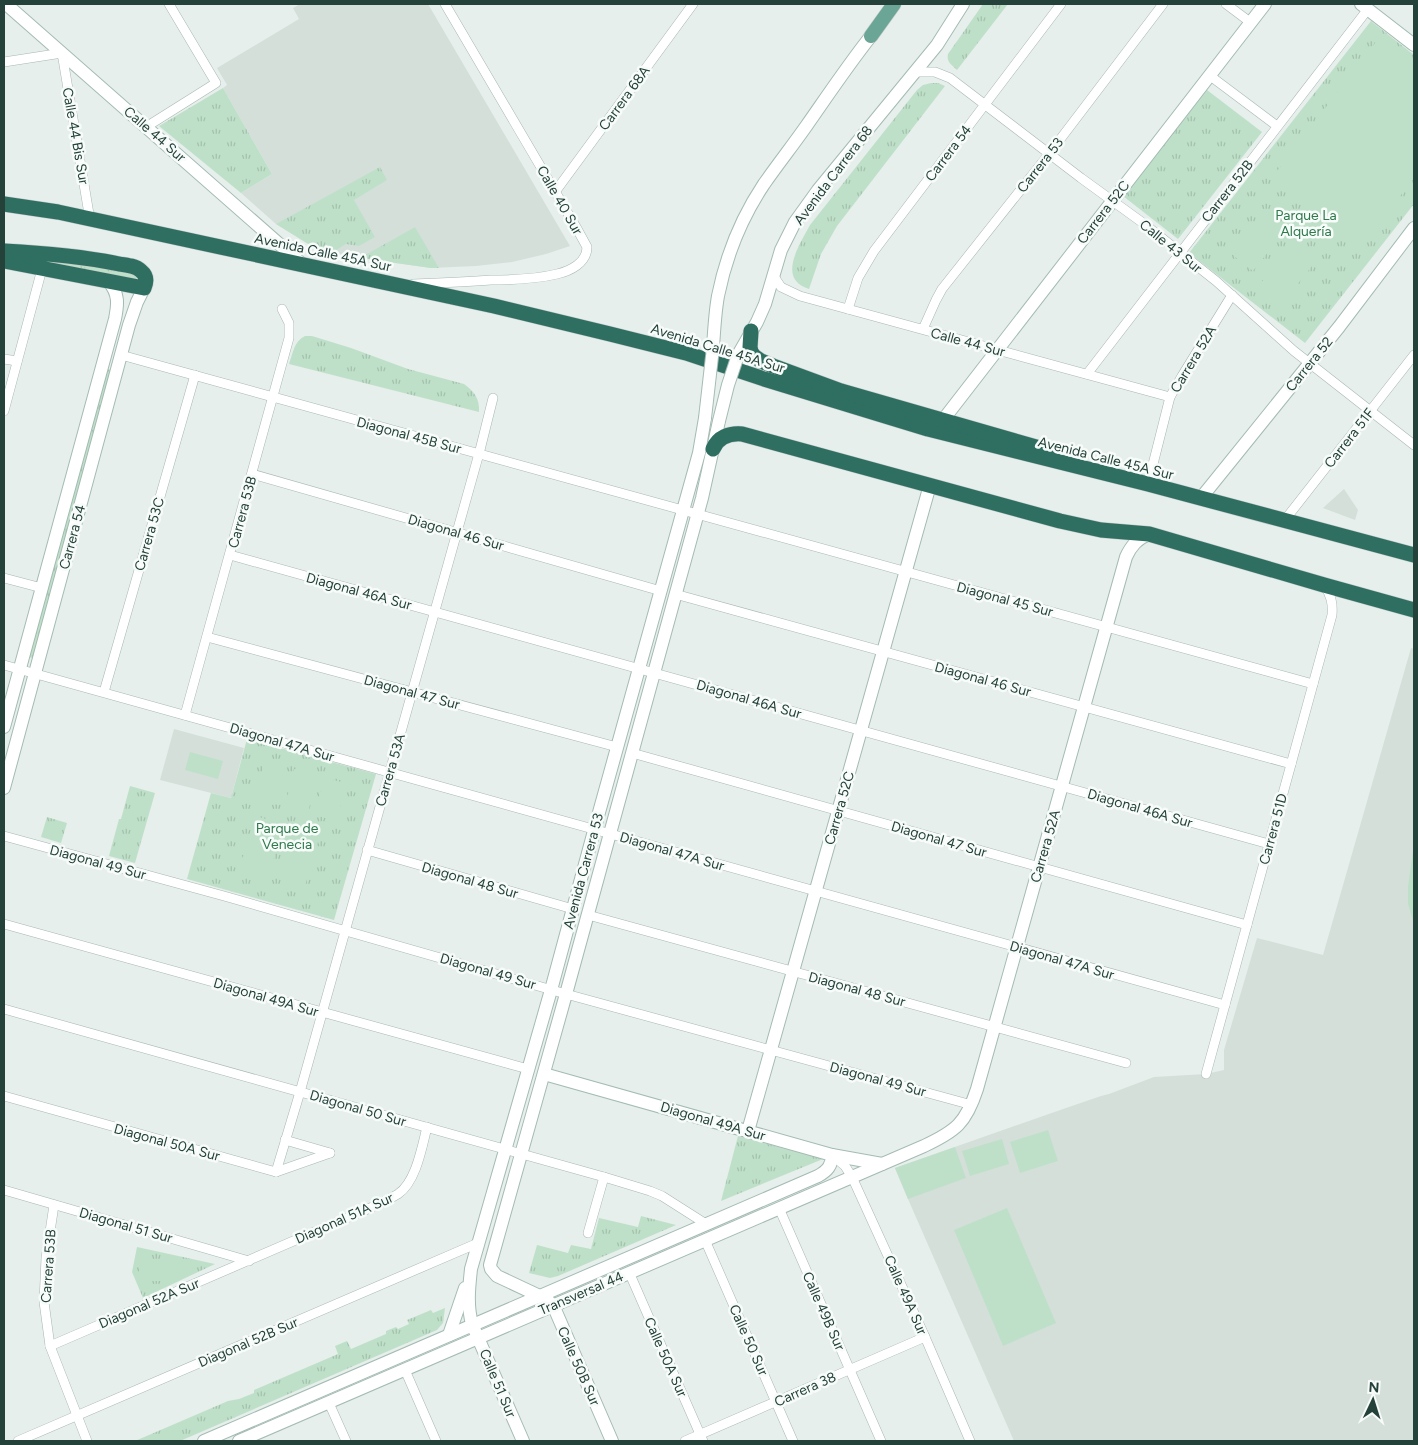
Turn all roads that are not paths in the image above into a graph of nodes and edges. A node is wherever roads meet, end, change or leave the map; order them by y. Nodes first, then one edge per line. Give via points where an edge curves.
1 (6, 4) edge
2 (169, 4) edge
3 (444, 4) edge
4 (693, 4) edge
5 (894, 4) edge
6 (963, 4) edge
7 (1061, 4) edge
8 (1163, 4) edge
9 (1226, 4) edge
10 (1265, 4) edge
11 (1364, 6) edge
12 (1250, 22) junction
13 (871, 36) joint
14 (1414, 45) edge
15 (62, 52) junction
16 (4, 62) edge
17 (915, 72) junction
18 (1210, 75) junction
19 (984, 105) junction
20 (1277, 126) junction
21 (146, 127) junction
22 (1049, 154) junction
23 (555, 192) junction
24 (1112, 200) junction
25 (4, 204) edge
26 (90, 220) junction
27 (1414, 228) edge
28 (4, 251) edge
29 (1180, 254) junction
30 (4, 261) edge
31 (303, 265) junction
32 (42, 269) junction
33 (773, 275) junction
34 (109, 282) junction
35 (398, 284) junction
36 (145, 285) junction
37 (1232, 295) junction
38 (282, 309) dead end
39 (848, 309) junction
40 (923, 329) junction
41 (752, 331) junction
42 (997, 350) junction
43 (121, 355) junction
44 (1414, 355) edge
45 (4, 359) edge
46 (17, 361) junction
47 (1309, 364) junction
48 (1087, 374) junction
49 (195, 375) junction
50 (273, 397) junction
51 (1170, 397) junction
52 (492, 398) dead end
53 (4, 411) edge
54 (1370, 411) junction
55 (943, 420) junction
56 (719, 422) joint
57 (1414, 444) edge
58 (713, 450) junction
59 (478, 454) junction
60 (252, 474) junction
61 (1148, 484) junction
62 (930, 486) junction
63 (1201, 498) junction
64 (64, 508) junction
65 (683, 510) junction
66 (697, 514) junction
67 (1284, 520) junction
68 (76, 524) junction
69 (456, 532) junction
70 (1149, 534) junction
71 (230, 555) junction
72 (1414, 555) edge
73 (905, 572) junction
74 (4, 578) edge
75 (1324, 585) junction
76 (42, 588) junction
77 (661, 591) junction
78 (675, 594) junction
79 (1414, 610) edge
80 (434, 611) junction
81 (1106, 626) junction
82 (207, 637) junction
83 (883, 651) junction
84 (4, 665) edge
85 (639, 668) junction
86 (20, 669) junction
87 (654, 672) junction
88 (36, 674) junction
89 (1313, 684) junction
90 (104, 692) junction
91 (412, 692) junction
92 (1084, 707) junction
93 (185, 715) junction
94 (4, 727) edge
95 (861, 730) junction
96 (617, 747) junction
97 (632, 753) junction
98 (1291, 764) junction
99 (389, 772) junction
100 (1062, 786) junction
101 (4, 788) edge
102 (838, 811) junction
103 (594, 829) junction
104 (610, 834) junction
105 (4, 836) edge
106 (1269, 844) junction
107 (367, 850) junction
108 (1039, 867) junction
109 (816, 891) junction
110 (573, 909) junction
111 (588, 915) junction
112 (4, 924) edge
113 (1247, 925) junction
114 (345, 930) junction
115 (1017, 947) junction
116 (793, 971) junction
117 (551, 990) junction
118 (566, 994) junction
119 (1225, 1005) junction
120 (4, 1009) edge
121 (322, 1012) junction
122 (994, 1026) junction
123 (771, 1050) junction
124 (1126, 1063) dead end
125 (528, 1070) junction
126 (544, 1074) junction
127 (1206, 1074) dead end
128 (300, 1092) junction
129 (4, 1096) edge
130 (972, 1105) junction
131 (428, 1127) junction
132 (748, 1131) junction
133 (285, 1140) junction
134 (924, 1146) joint
135 (505, 1149) junction
136 (521, 1154) junction
137 (832, 1155) junction
138 (882, 1164) junction
139 (276, 1172) junction
140 (604, 1177) junction
141 (852, 1177) junction
142 (4, 1190) edge
143 (54, 1205) junction
144 (779, 1208) junction
145 (706, 1224) junction
146 (588, 1234) dead end
147 (705, 1240) junction
148 (478, 1244) junction
149 (249, 1261) junction
150 (471, 1269) junction
151 (629, 1272) junction
152 (541, 1296) junction
153 (553, 1305) junction
154 (472, 1324) junction
155 (449, 1335) junction
156 (925, 1336) junction
157 (478, 1338) junction
158 (50, 1346) junction
159 (405, 1370) junction
160 (849, 1370) junction
161 (776, 1402) junction
162 (329, 1403) junction
163 (76, 1416) junction
164 (256, 1438) edge
165 (702, 1438) edge
166 (18, 1441) edge
167 (86, 1441) edge
168 (204, 1441) edge
169 (240, 1441) edge
170 (346, 1441) edge
171 (436, 1441) edge
172 (523, 1441) edge
173 (612, 1441) edge
174 (685, 1441) edge
175 (793, 1441) edge
176 (881, 1441) edge
177 (970, 1441) edge

1 - 15 street, Calle 44 Sur
2 - 21 street via 216,83
3 - 23 street, Calle 40 Sur
4 - 23 street, Carrera 68A
5 - 13 main road
6 - 17 street, Avenida Carrera 68
7 - 19 street, Carrera 54
8 - 22 street, Carrera 53
9 - 12 street
10 - 12 street, Carrera 52C
11 - 14 street
11 - 20 street, Carrera 52B
12 - 18 street, Carrera 52C
13 - 65 street, Avenida Carrera 53, bridge via 764,184 735,241 720,286 705,418
15 - 16 street
15 - 21 street, Calle 44 Sur
15 - 26 street, Calle 44 Bis Sur
17 - 19 street, Calle 43 Sur via 942,74
17 - 33 street, Avenida Carrera 68 via 806,205 788,236
18 - 20 street
18 - 24 street, Carrera 52C
19 - 22 street, Calle 43 Sur
19 - 39 street, Carrera 54 via 874,250 858,278
20 - 29 street, Carrera 52B
21 - 31 street, Calle 44 Sur
22 - 24 street, Calle 43 Sur
22 - 40 street, Carrera 53 via 942,289
23 - 35 street, Calle 40 Sur via 587,248 584,259 574,267 558,274 515,280
24 - 29 street, Calle 43 Sur
24 - 42 street, Carrera 52C
25 - 26 highway, Avenida Calle 45A Sur
26 - 31 highway, Avenida Calle 45A Sur
27 - 47 street, Carrera 52
28 - 36 highway via 83,258 134,267 146,276
29 - 37 street, Calle 43 Sur
29 - 48 street, Carrera 52B
30 - 32 highway
31 - 35 highway, Avenida Calle 45A Sur
32 - 34 highway
32 - 46 street
33 - 39 street, Calle 44 Sur via 782,287 791,292
33 - 41 street, Avenida Carrera 68 via 765,304
34 - 36 highway
34 - 64 street, Carrera 54 via 116,292 118,307
35 - 61 highway, Avenida Calle 45A Sur via 686,353 928,429
36 - 43 street, Carrera 54
37 - 47 street, Calle 43 Sur
37 - 51 street, Carrera 52A
38 - 50 street, Carrera 53B via 290,333
39 - 40 street, Calle 44 Sur
40 - 42 street, Calle 44 Sur
41 - 55 highway via 751,352 761,361 841,391
41 - 56 street, Avenida Carrera 68, bridge via 738,355
42 - 48 street, Calle 44 Sur
42 - 55 street, Carrera 52C
43 - 49 street, Diagonal 45B Sur
43 - 68 street, Carrera 54
44 - 54 street, Carrera 51F
45 - 46 street
46 - 53 street
47 - 54 street, Calle 43 Sur
47 - 63 street, Carrera 52
48 - 51 street, Calle 44 Sur
49 - 50 street, Diagonal 45B Sur
49 - 90 street, Carrera 53C
50 - 59 street, Diagonal 45B Sur
50 - 60 street, Carrera 53B
51 - 61 street, Carrera 52A
52 - 59 street, Carrera 53A
54 - 57 street, Calle 43 Sur
54 - 67 street, Carrera 51F
55 - 61 highway
56 - 58 street, Avenida Carrera 53
58 - 62 highway via 725,436 742,434
58 - 66 street, Avenida Carrera 53
59 - 65 street, Diagonal 45B Sur
59 - 69 street, Carrera 53A
60 - 69 street, Diagonal 46 Sur
60 - 71 street, Carrera 53B
61 - 63 highway, Avenida Calle 45A Sur
62 - 70 highway via 1082,526
62 - 73 street, Carrera 52C
63 - 67 highway, Avenida Calle 45A Sur
64 - 68 street
64 - 76 street, Carrera 54
65 - 66 street, Diagonal 45B Sur
65 - 77 street, Avenida Carrera 53
66 - 73 street, Diagonal 45 Sur
66 - 78 street, Avenida Carrera 53
67 - 72 highway, Avenida Calle 45A Sur
68 - 88 street, Carrera 54
69 - 77 street, Diagonal 46 Sur
69 - 80 street, Carrera 53A
70 - 75 highway
70 - 81 street, Carrera 52A via 1132,545 1126,557
71 - 80 street, Diagonal 46A Sur
71 - 82 street, Carrera 53B
73 - 81 street, Diagonal 45 Sur
73 - 83 street, Carrera 52C
74 - 76 street
75 - 79 highway
75 - 89 street, Carrera 51D via 1333,605 1332,615
76 - 86 street, Carrera 54
77 - 85 street, Avenida Carrera 53
78 - 83 street, Diagonal 46 Sur
78 - 87 street, Avenida Carrera 53
80 - 85 street, Diagonal 46A Sur
80 - 91 street, Carrera 53A
81 - 89 street, Diagonal 45 Sur
81 - 92 street, Carrera 52A
82 - 91 street, Diagonal 47 Sur
82 - 93 street, Carrera 53B
83 - 92 street, Diagonal 46 Sur
83 - 95 street, Carrera 52C
84 - 86 street, Diagonal 47A Sur
85 - 87 street, Diagonal 46A Sur
85 - 96 street, Avenida Carrera 53
86 - 88 street, Diagonal 47A Sur
86 - 94 street, Carrera 54
87 - 95 street, Diagonal 46A Sur
87 - 97 street, Avenida Carrera 53
88 - 90 street, Diagonal 47A Sur
88 - 101 street, Carrera 54
89 - 98 street, Carrera 51D
90 - 93 street, Diagonal 47A Sur
91 - 96 street, Diagonal 47 Sur
91 - 99 street, Carrera 53A
92 - 98 street, Diagonal 46 Sur
92 - 100 street, Carrera 52A
93 - 99 street, Diagonal 47A Sur
95 - 100 street, Diagonal 46A Sur
95 - 102 street, Carrera 52C
96 - 103 street, Avenida Carrera 53
97 - 102 street, Diagonal 47 Sur
97 - 104 street, Avenida Carrera 53
98 - 106 street, Carrera 51D
99 - 103 street, Diagonal 47A Sur
99 - 107 street, Carrera 53A
100 - 106 street, Diagonal 46A Sur
100 - 108 street, Carrera 52A
102 - 108 street, Diagonal 47 Sur
102 - 109 street, Carrera 52C
103 - 104 street, Diagonal 47A Sur
103 - 110 street, Avenida Carrera 53
104 - 109 street, Diagonal 47A Sur
104 - 111 street, Avenida Carrera 53
105 - 114 street, Diagonal 49 Sur
106 - 113 street, Carrera 51D
107 - 110 street, Diagonal 48 Sur
107 - 114 street, Carrera 53A
108 - 113 street, Diagonal 47 Sur
108 - 115 street, Carrera 52A
109 - 115 street, Diagonal 47A Sur
109 - 116 street, Carrera 52C
110 - 117 street, Avenida Carrera 53
111 - 116 street, Diagonal 48 Sur
111 - 118 street, Avenida Carrera 53
112 - 121 street, Diagonal 49A Sur
113 - 119 street, Carrera 51D
114 - 117 street, Diagonal 49 Sur
114 - 121 street, Carrera 53A
115 - 119 street, Diagonal 47A Sur
115 - 122 street, Carrera 52A
116 - 122 street, Diagonal 48 Sur
116 - 123 street, Carrera 52C
117 - 118 street, Diagonal 49 Sur
117 - 125 street, Avenida Carrera 53
118 - 123 street, Diagonal 49 Sur
118 - 126 street, Avenida Carrera 53
119 - 127 street, Carrera 51D
120 - 128 street, Diagonal 50 Sur
121 - 125 street, Diagonal 49A Sur
121 - 128 street, Carrera 53A
122 - 124 street, Diagonal 48 Sur
122 - 130 street, Carrera 52A
123 - 130 street, Diagonal 49 Sur
123 - 132 street, Carrera 52C
125 - 135 street, Avenida Carrera 53
126 - 132 street, Diagonal 49A Sur
126 - 136 street, Avenida Carrera 53
128 - 131 street, Diagonal 50 Sur
128 - 133 street, Carrera 53A
129 - 139 street, Diagonal 50A Sur
130 - 134 street, Carrera 52A via 953,1131
131 - 135 street, Diagonal 50 Sur
131 - 149 street, Diagonal 51A Sur via 413,1174 399,1193
132 - 137 street, Diagonal 49A Sur
133 - 139 street, Carrera 53A
133 - 139 street via 330,1153
134 - 138 street, Transversal 44
135 - 136 street, Diagonal 50 Sur
135 - 148 street, Avenida Carrera 53
136 - 140 street, Diagonal 50 Sur
136 - 152 street, Avenida Carrera 53 via 490,1265 496,1276
137 - 138 street, Diagonal 49A Sur
137 - 141 street, Calle 49A Sur
137 - 145 street, Transversal 44 via 829,1169 818,1176
138 - 141 street, Transversal 44
140 - 145 street, Diagonal 50 Sur via 662,1196
140 - 146 street
141 - 144 street, Transversal 44
141 - 156 street, Calle 49A Sur
142 - 143 street, Diagonal 51 Sur
143 - 149 street, Diagonal 51 Sur
143 - 158 street, Carrera 53B via 46,1258 44,1302
144 - 147 street, Transversal 44
144 - 160 street, Calle 49B Sur
145 - 152 street, Transversal 44
147 - 151 street, Transversal 44
147 - 161 street, Calle 50 Sur
148 - 150 street, Avenida Carrera 53
148 - 163 street, Diagonal 52B Sur
149 - 158 street, Diagonal 52A Sur
150 - 154 street, Avenida Carrera 53 via 468,1301
150 - 155 street
151 - 153 street, Transversal 44
151 - 165 street, Calle 50A Sur
152 - 153 street, Calle 50B Sur
152 - 154 street, Transversal 44
153 - 157 street, Transversal 44
153 - 173 street, Calle 50B Sur
154 - 155 street, Transversal 44
154 - 157 street, Calle 51 Sur
155 - 168 street, Transversal 44
156 - 160 street, Carrera 38
156 - 177 street, Calle 49A Sur
157 - 159 street, Transversal 44
157 - 172 street, Calle 51 Sur
158 - 163 street, Carrera 53B
159 - 162 street, Transversal 44
159 - 171 street
160 - 161 street, Carrera 38
160 - 176 street, Calle 49B Sur
161 - 165 street, Carrera 38
161 - 175 street, Calle 50 Sur
162 - 164 street, Transversal 44
162 - 170 street
163 - 166 street, Diagonal 52B Sur
163 - 167 street, Carrera 53B
164 - 169 street, Transversal 44
165 - 174 street, Carrera 38

